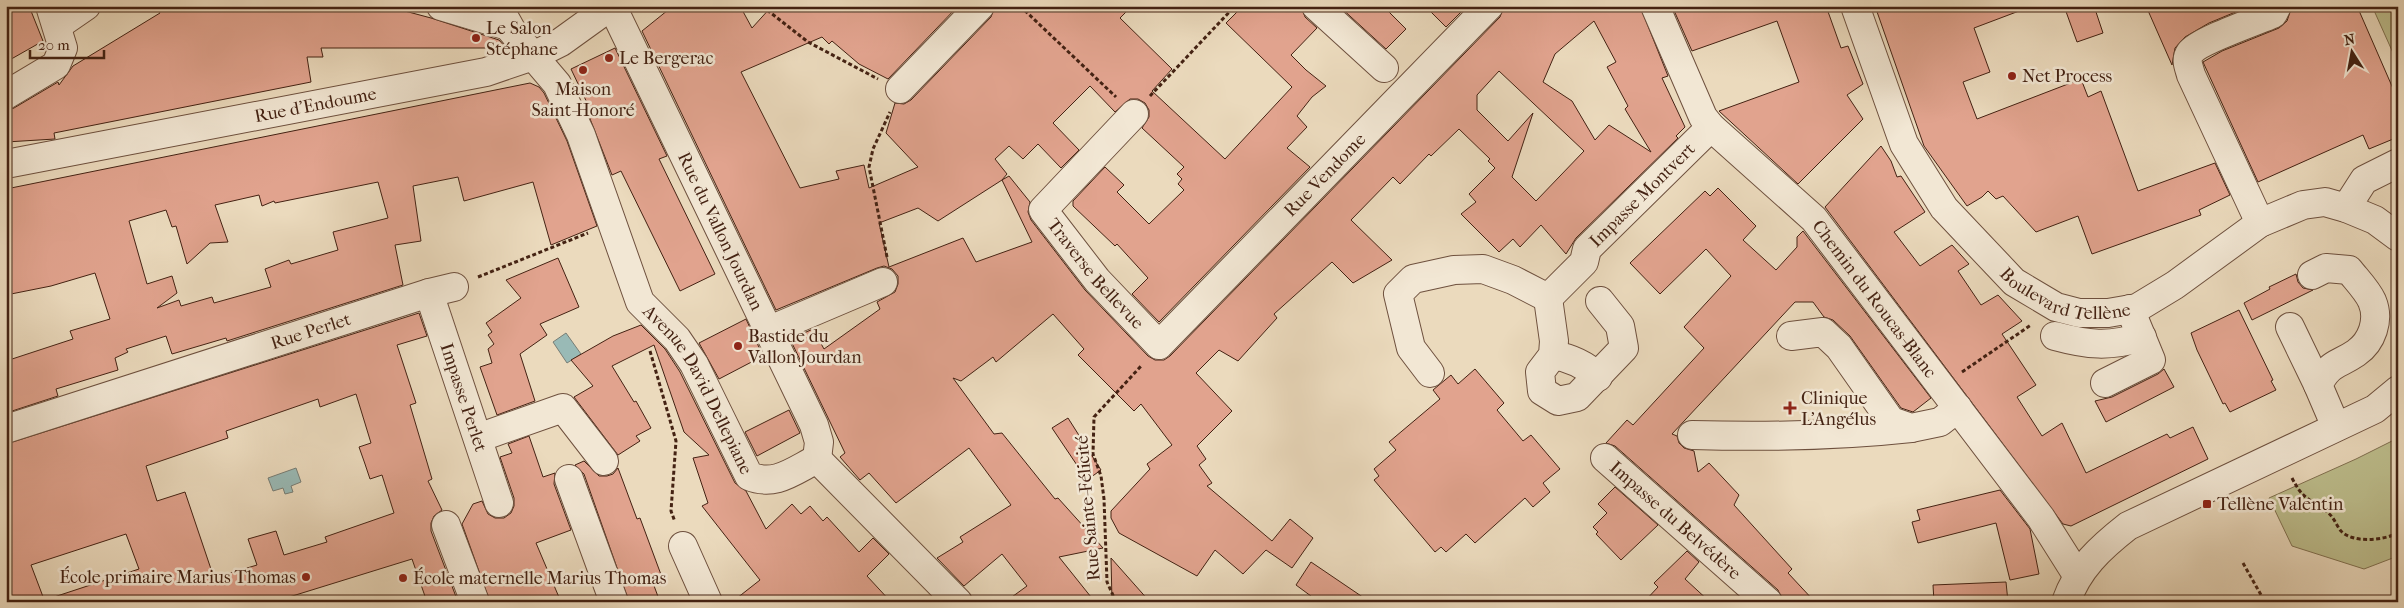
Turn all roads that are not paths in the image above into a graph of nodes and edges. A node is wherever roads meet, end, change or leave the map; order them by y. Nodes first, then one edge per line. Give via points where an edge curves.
1 (86, 6) edge
2 (441, 6) edge
3 (611, 6) edge
4 (980, 6) edge
5 (1316, 6) edge
6 (1489, 6) edge
7 (1655, 6) edge
8 (1855, 6) edge
9 (2277, 6) edge
10 (54, 16) edge
11 (503, 16) edge
12 (533, 56) junction
13 (1384, 68) dead end
14 (893, 86) road end
15 (6, 95) edge
16 (1134, 114) road end
17 (1711, 127) junction
18 (2398, 163) edge
19 (6, 164) edge
20 (2346, 208) junction
21 (2260, 224) junction
22 (2398, 237) edge
23 (2312, 274) dead end
24 (883, 282) road end
25 (442, 290) joint
26 (1554, 293) junction
27 (1600, 301) dead end
28 (2130, 309) junction
29 (2290, 327) dead end
30 (770, 330) junction
31 (1791, 336) dead end
32 (2055, 336) dead end
33 (2142, 337) junction
34 (1160, 345) joint
35 (1553, 355) junction
36 (1430, 373) dead end
37 (1598, 377) junction
38 (2106, 383) dead end
39 (2318, 385) junction
40 (2398, 390) edge
41 (1958, 408) junction
42 (2336, 427) junction
43 (1911, 428) junction
44 (6, 430) edge
45 (1692, 435) dead end
46 (478, 438) junction
47 (1605, 458) dead end
48 (817, 459) junction
49 (604, 461) dead end
50 (569, 479) dead end
51 (499, 503) dead end
52 (446, 525) dead end
53 (684, 546) road end
54 (2077, 575) junction
55 (2066, 601) edge
56 (475, 602) edge
57 (614, 602) edge
58 (708, 602) edge
59 (958, 602) edge
60 (1768, 602) edge
61 (2056, 602) edge

1 - 10 street
2 - 11 street
3 - 12 street, Rue d'Endoume via 563,41
3 - 30 street, Rue du Vallon Jourdan
4 - 14 street
5 - 13 street
6 - 34 street, Rue Vendome
7 - 17 street, Chemin du Roucas-Blanc via 1703,117
8 - 28 street, Boulevard Tellène via 1904,144 1944,208 2014,282 2056,307 2079,314 2108,314
9 - 21 street via 2273,14 2200,44 2187,60
10 - 15 street via 63,48 56,66
11 - 12 street, Avenue David Dellepiane
12 - 19 street, Rue d'Endoume via 486,72
12 - 48 street, Avenue David Dellepiane via 557,84 581,135 640,302 676,338 694,364 743,468 749,476 772,481
16 - 34 street, Traverse Bellevue via 1043,210 1098,280
17 - 26 street, Impasse Montvert via 1587,249 1584,262
17 - 41 street, Chemin du Roucas-Blanc via 1814,219
18 - 20 street via 2364,180
20 - 21 street, Boulevard Tellène via 2325,202 2303,205
20 - 22 street, Boulevard Tellène via 2375,220
21 - 28 street, Boulevard Tellène via 2175,285
23 - 39 street via 2326,268 2349,270 2372,301 2376,320 2368,342 2357,353 2326,370
24 - 30 street
25 - 44 street, Rue Perlet
25 - 46 street, Impasse Perlet
26 - 35 street
26 - 36 street via 1483,269 1454,270 1413,279 1398,294 1411,348
27 - 37 street via 1620,326 1624,348
28 - 33 street
29 - 39 street
30 - 48 street, Rue du Vallon Jourdan via 814,425 819,442
31 - 43 street via 1823,332 1839,347 1891,422
32 - 33 street via 2084,344 2117,344
33 - 38 street via 2151,360
35 - 37 street via 1571,358
35 - 37 street via 1540,372 1542,391 1558,401 1577,397
39 - 42 street
40 - 42 street via 2375,409
41 - 43 street via 1940,422
41 - 54 street, Chemin du Roucas-Blanc via 2041,518
42 - 54 street via 2128,526 2100,548
43 - 45 street via 1859,434
46 - 49 street via 563,408
46 - 51 street, Impasse Perlet
47 - 60 street, Impasse du Belvédère
48 - 59 street
50 - 57 street
52 - 56 street
53 - 58 street
54 - 55 street
55 - 61 street

